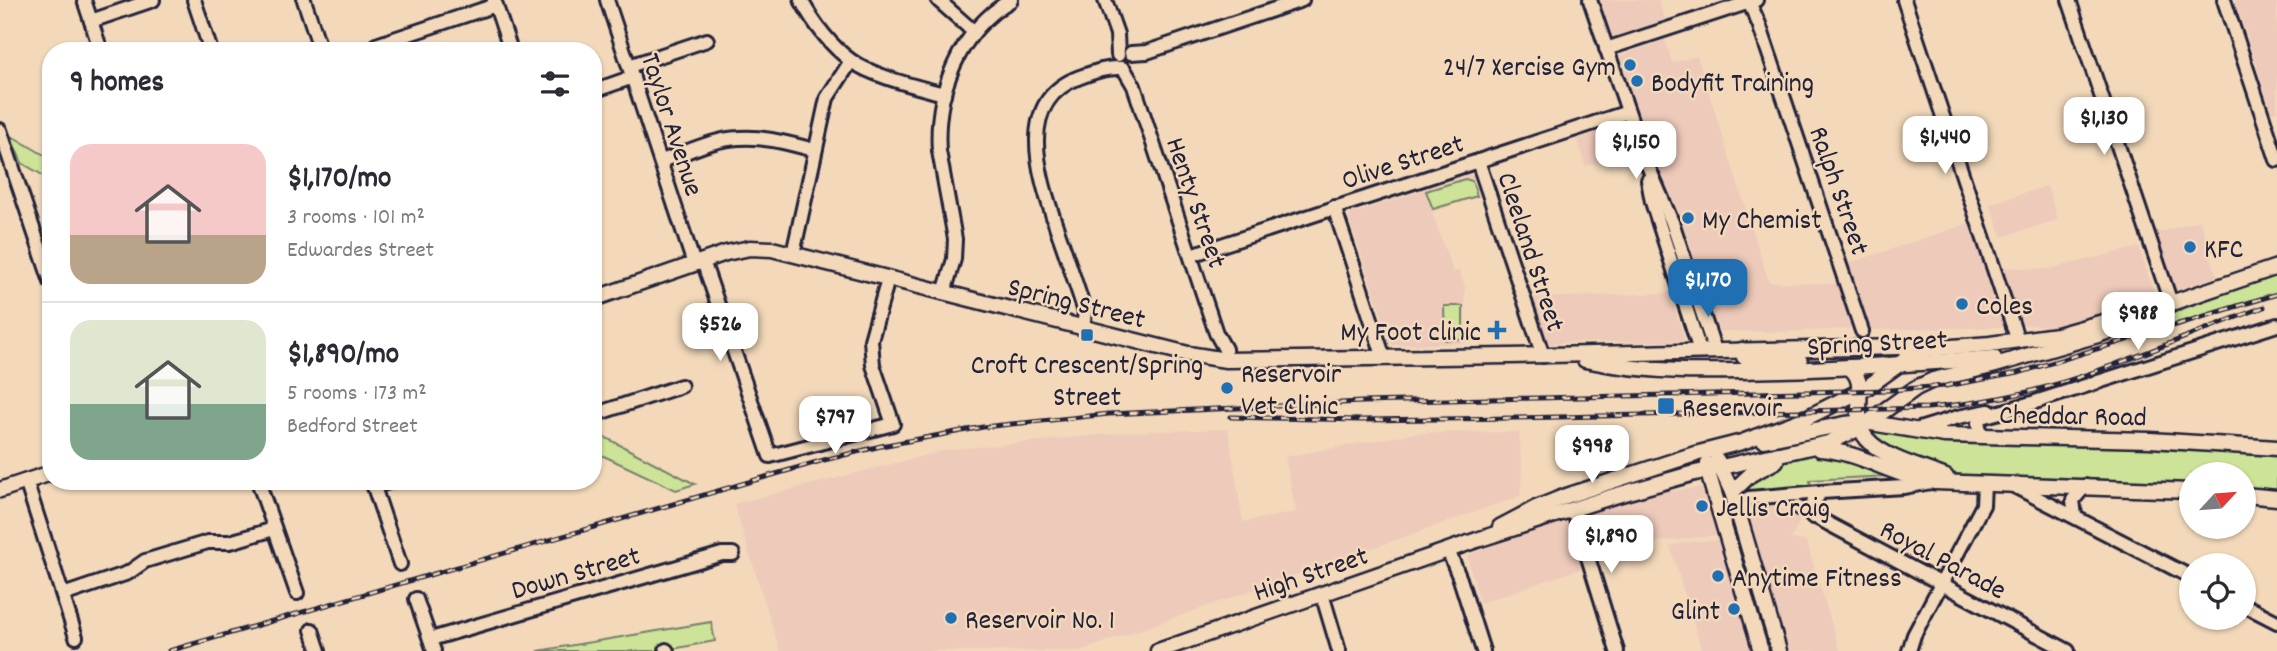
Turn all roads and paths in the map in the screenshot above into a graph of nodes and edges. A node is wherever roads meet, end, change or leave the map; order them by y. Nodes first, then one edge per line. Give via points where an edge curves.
1 (84, 0) edge
2 (153, 0) edge
3 (194, 0) edge
4 (304, 0) edge
5 (607, 0) edge
6 (801, 0) edge
7 (938, 0) edge
8 (1011, 0) edge
9 (1105, 0) edge
10 (1302, 0) edge
11 (1590, 0) edge
12 (1904, 0) edge
13 (2069, 0) edge
14 (2224, 0) edge
15 (1753, 1) edge
16 (495, 3) edge
17 (91, 21) junction
18 (973, 31) junction
19 (707, 40) dead end
20 (98, 42) edge
21 (208, 42) edge
22 (318, 42) edge
23 (384, 42) edge
24 (508, 42) edge
25 (1606, 49) junction
26 (851, 61) junction
27 (1126, 61) junction
28 (631, 72) junction
29 (602, 86) edge
30 (944, 93) junction
31 (1628, 112) junction
32 (2272, 127) edge
33 (0, 130) edge
34 (815, 150) junction
35 (1642, 152) junction
36 (2277, 160) edge
37 (661, 161) junction
38 (1478, 161) junction
39 (1334, 207) junction
40 (793, 254) junction
41 (42, 255) edge
42 (1191, 255) junction
43 (699, 262) junction
44 (2277, 267) edge
45 (888, 279) junction
46 (944, 293) junction
47 (602, 296) edge
48 (2171, 303) junction
49 (2277, 325) edge
50 (1083, 328) junction
51 (1863, 331) dead end
52 (2018, 341) junction
53 (1942, 346) junction
54 (1879, 349) junction
55 (1742, 350) junction
56 (1700, 351) junction
57 (1715, 351) junction
58 (1543, 355) junction
59 (2026, 356) junction
60 (1384, 358) junction
61 (1220, 359) junction
62 (1613, 360) junction
63 (1903, 363) junction
64 (1848, 367) junction
65 (1829, 369) junction
66 (1714, 372) junction
67 (681, 386) dead end
68 (1860, 391) junction
69 (1900, 400) junction
70 (2007, 410) junction
71 (602, 412) edge
72 (1862, 424) junction
73 (1909, 429) junction
74 (1982, 436) junction
75 (1742, 442) junction
76 (2277, 448) edge
77 (1712, 449) junction
78 (1801, 449) junction
79 (1714, 469) junction
80 (42, 476) edge
81 (26, 481) junction
82 (1935, 482) junction
83 (1961, 482) junction
84 (1984, 484) junction
85 (2014, 486) junction
86 (2085, 486) junction
87 (0, 490) edge
88 (261, 490) edge
89 (375, 490) edge
90 (2179, 490) edge
91 (1731, 492) junction
92 (1820, 492) junction
93 (2256, 496) edge
94 (2277, 498) edge
95 (1797, 507) dead end
96 (1573, 509) junction
97 (1737, 513) junction
98 (1538, 514) junction
99 (2075, 516) junction
100 (1813, 517) junction
101 (274, 529) junction
102 (1451, 549) junction
103 (733, 554) dead end
104 (400, 564) dead end
105 (1753, 566) junction
106 (1738, 571) junction
107 (2179, 571) edge
108 (1941, 584) junction
109 (298, 593) dead end
110 (1322, 594) junction
111 (63, 595) junction
112 (416, 599) dead end
113 (2256, 611) edge
114 (2277, 622) edge
115 (312, 630) dead end
116 (76, 637) dead end
117 (1198, 644) edge
118 (432, 645) edge
119 (319, 651) edge
120 (1158, 651) edge
121 (1339, 651) edge
122 (1483, 651) edge
123 (1617, 651) edge
124 (1761, 651) edge
125 (1779, 651) edge
126 (1909, 651) edge
127 (2068, 651) edge

1 - 17 street
2 - 17 street
3 - 21 street
4 - 22 street
5 - 28 street, Taylor Avenue
6 - 26 street via 812,20
7 - 18 street
8 - 18 street
9 - 27 street
10 - 27 street
11 - 25 street
12 - 52 street
13 - 48 street
14 - 32 street
15 - 25 street
15 - 51 street, Ralph Street
16 - 23 street
16 - 24 street
17 - 20 street
18 - 30 street
19 - 28 street
25 - 31 street
26 - 30 street via 912,86
26 - 34 street via 828,98
27 - 42 street, Henty Street
27 - 50 street via 1077,78 1057,91 1044,109 1038,134 1038,169 1085,312
28 - 29 street
28 - 37 street, Taylor Avenue
30 - 46 street via 938,139 955,239
31 - 35 street
31 - 38 street, Olive Street
32 - 36 street
33 - 41 street
34 - 37 street via 769,139 738,138
34 - 40 street
35 - 56 street
35 - 57 street via 1672,222
37 - 43 street, Taylor Avenue
38 - 39 street, Olive Street
38 - 58 street, Cleeland Street
39 - 42 street, Olive Street
39 - 60 street
40 - 43 main road, Spring Street via 750,248
40 - 45 main road, Spring Street
42 - 61 street, Henty Street
43 - 45 street, Taylor Avenue via 770,456 893,424 873,365 871,340
43 - 47 main road, Spring Street
44 - 48 main road, High Street
45 - 46 main road, Spring Street
46 - 50 main road, Spring Street
48 - 52 main road, High Street
48 - 59 main road, High Street via 2132,323
49 - 70 street
50 - 61 main road, Spring Street
52 - 53 main road, High Street
53 - 54 main road, Spring Street
53 - 63 main road, High Street via 1923,350
54 - 55 main road, Spring Street
54 - 63 main road
55 - 57 main road, Spring Street
55 - 65 main road via 1748,360 1795,360
56 - 57 main road, Spring Street
56 - 62 main road, Spring Street
56 - 66 main road
57 - 66 main road
58 - 60 main road, Spring Street
58 - 62 main road, Spring Street
59 - 63 main road, Spring Street
59 - 69 main road, High Street via 1933,380
60 - 61 main road, Spring Street
62 - 66 main road, Spring Street
63 - 64 main road, Spring Street
63 - 68 main road, High Street
63 - 69 main road via 1910,382
64 - 65 main road, Spring Street
64 - 68 main road via 1857,377
65 - 66 main road, Spring Street
67 - 71 street
68 - 72 main road
68 - 75 main road, High Street
69 - 72 main road, High Street
69 - 73 main road via 1895,415 1898,423
70 - 73 street
70 - 74 street via 1979,419
72 - 73 main road, Cheddar Road
72 - 75 main road, High Street
72 - 78 main road, High Street via 1838,440
72 - 83 main road via 1870,442 1886,452
73 - 74 main road, Cheddar Road
74 - 76 main road, Cheddar Road
75 - 77 main road, High Street
77 - 79 main road
77 - 98 main road, High Street
78 - 79 main road, High Street
78 - 82 main road via 1850,453
78 - 91 main road via 1754,472
79 - 91 main road
79 - 96 main road, High Street
79 - 106 main road
80 - 81 main road
81 - 87 main road
81 - 111 street
82 - 83 main road
82 - 92 street
83 - 84 main road
84 - 85 main road
84 - 108 street via 1983,503
85 - 86 main road
85 - 99 street
86 - 90 main road
86 - 99 street via 2073,500
88 - 101 street
89 - 104 street
91 - 97 main road
92 - 97 street via 1749,498 1741,502
92 - 100 street via 1813,503
93 - 94 main road
95 - 100 street, Royal Parade
96 - 98 main road, High Street
96 - 123 street
97 - 105 main road
98 - 102 main road, High Street
99 - 107 street
100 - 108 street, Royal Parade
101 - 109 street
101 - 111 street via 145,561 128,573
102 - 110 main road, High Street
102 - 122 street
103 - 118 street, Down Street
105 - 106 main road
105 - 125 main road
106 - 124 main road
108 - 126 street
108 - 127 street, Royal Parade
110 - 117 main road, High Street
110 - 121 street
111 - 116 street
112 - 118 street
113 - 114 street
115 - 119 street
117 - 120 main road, High Street

